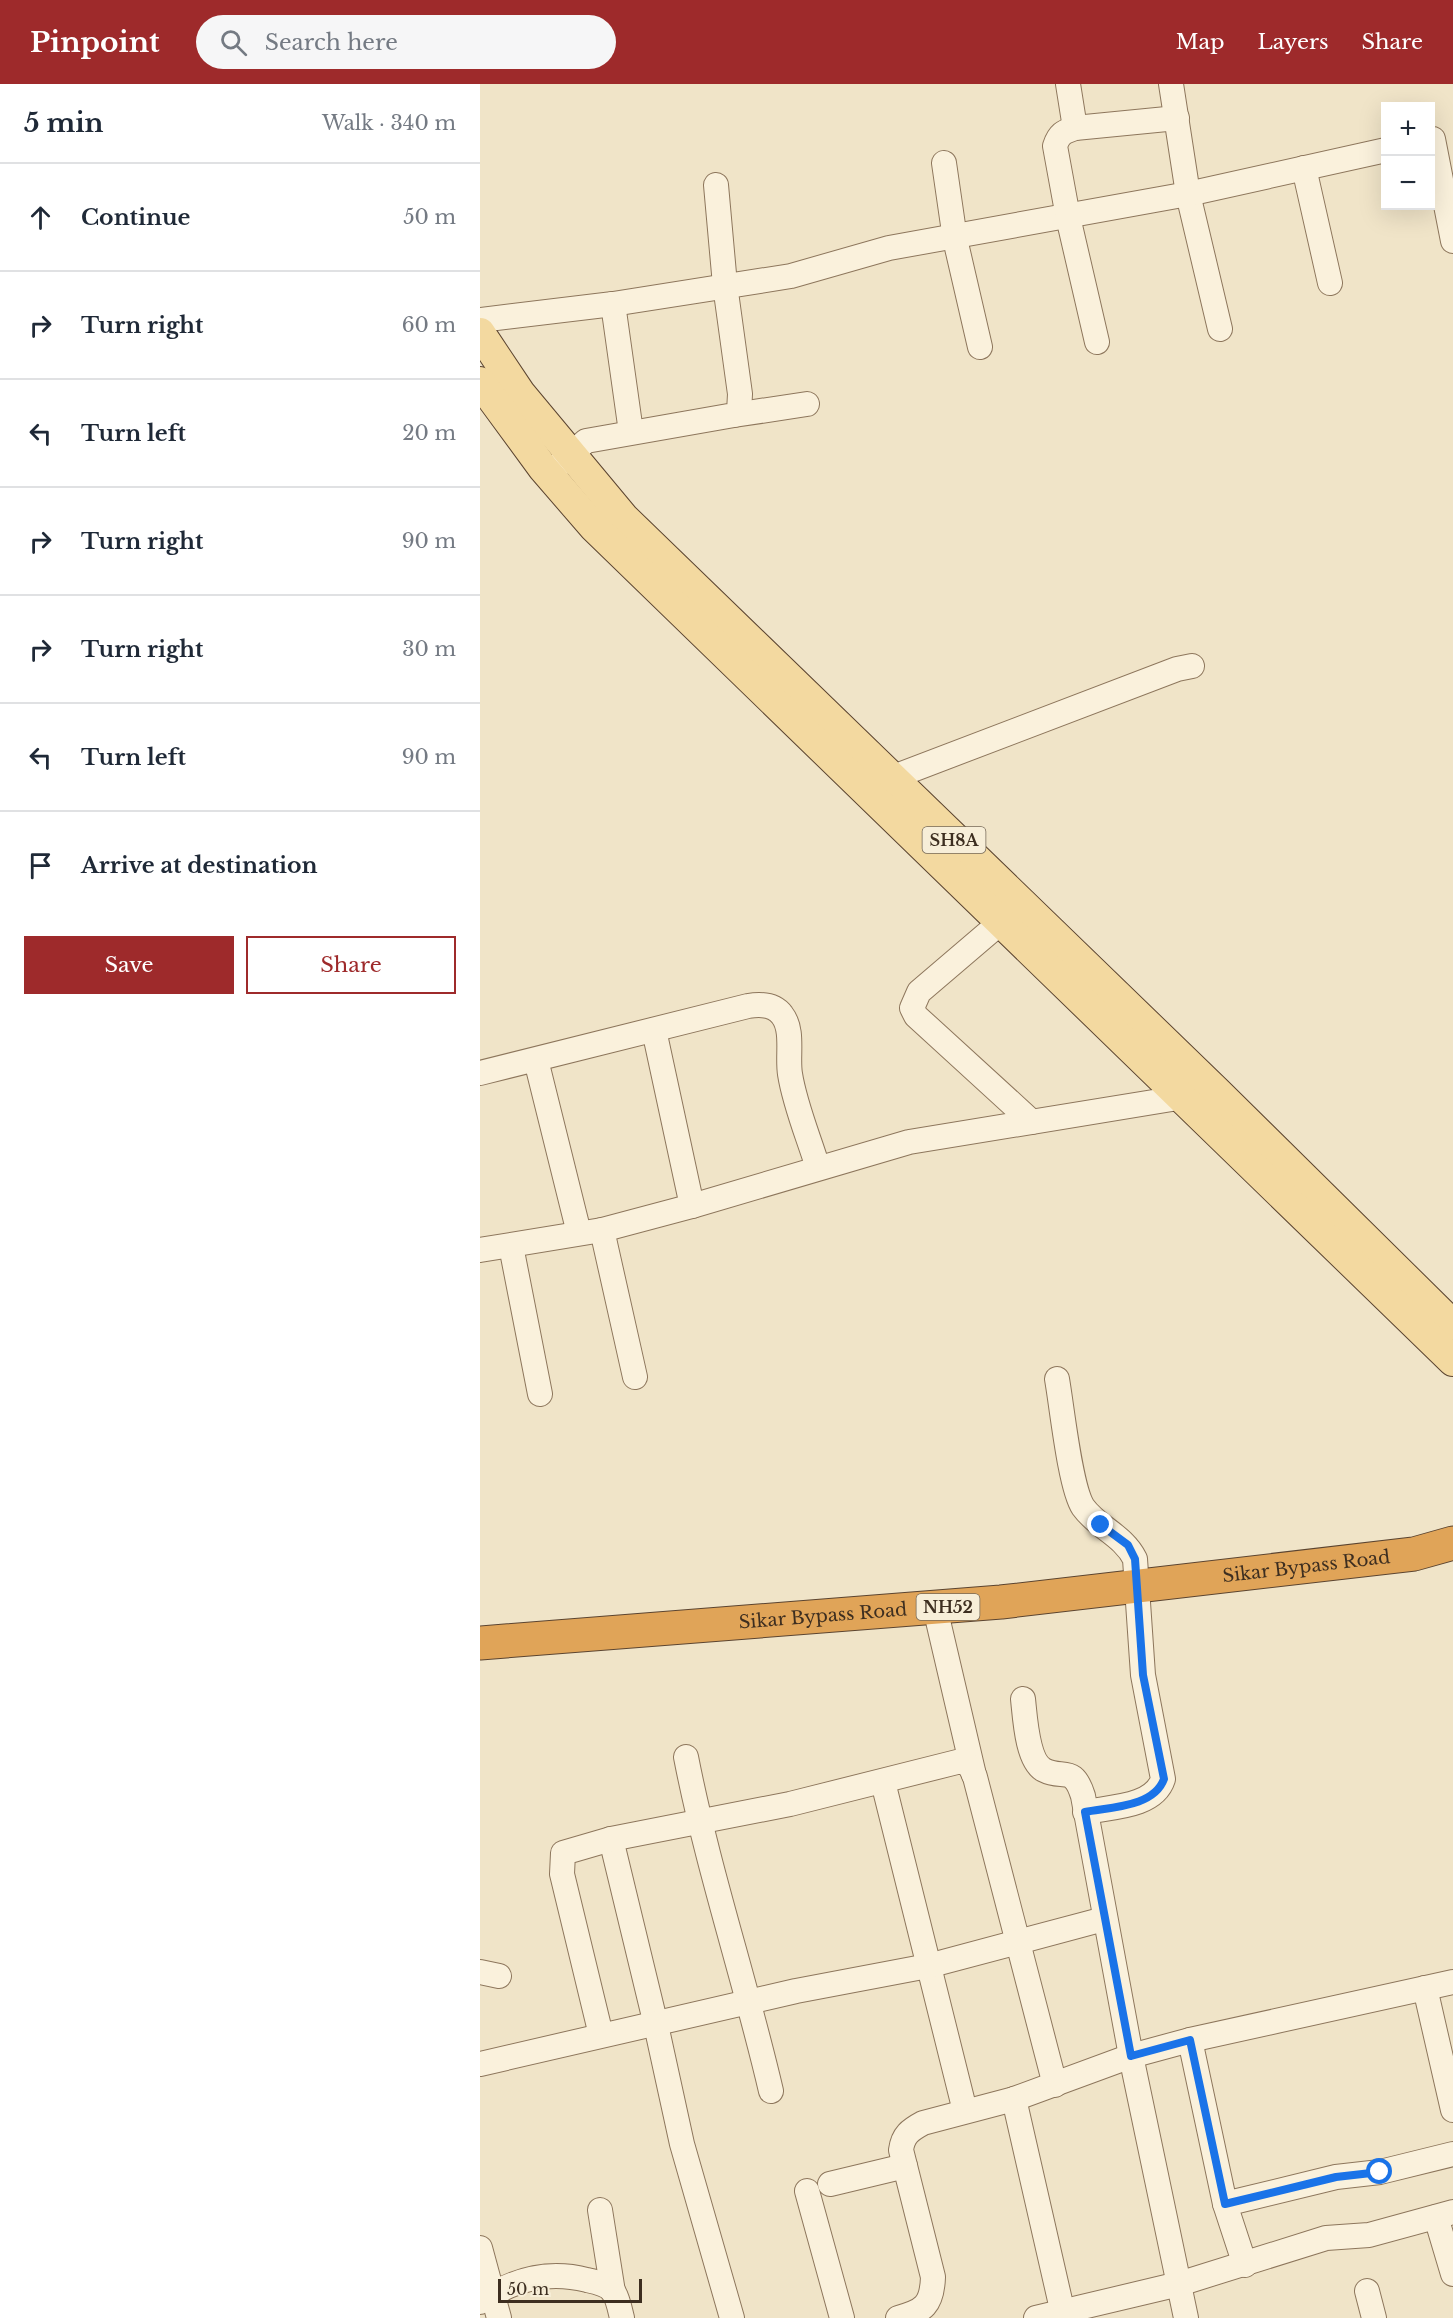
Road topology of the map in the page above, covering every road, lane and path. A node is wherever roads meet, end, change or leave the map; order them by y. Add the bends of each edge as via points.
1 (1068, 84) edge
2 (1171, 84) edge
3 (1177, 118) junction
4 (1075, 128) junction
5 (1439, 137) edge
6 (1381, 151) edge
7 (945, 163) dead end
8 (1304, 168) junction
9 (716, 185) dead end
10 (1188, 194) junction
11 (1068, 217) junction
12 (954, 234) junction
13 (1453, 241) edge
14 (1330, 283) dead end
15 (725, 285) junction
16 (613, 304) junction
17 (480, 320) edge
18 (1220, 328) dead end
19 (480, 333) edge
20 (1097, 342) dead end
21 (980, 347) dead end
22 (485, 399) edge
23 (807, 404) dead end
24 (734, 415) junction
25 (631, 432) junction
26 (559, 465) junction
27 (1192, 666) dead end
28 (891, 778) junction
29 (1001, 922) junction
30 (654, 1030) junction
31 (536, 1060) junction
32 (480, 1073) edge
33 (1184, 1098) junction
34 (1032, 1122) junction
35 (818, 1168) junction
36 (692, 1206) junction
37 (591, 1232) junction
38 (511, 1246) junction
39 (480, 1250) edge
40 (1453, 1325) edge
41 (1453, 1361) edge
42 (634, 1377) dead end
43 (1057, 1379) dead end
44 (540, 1394) dead end
45 (1453, 1543) edge
46 (1414, 1554) junction
47 (1453, 1558) edge
48 (1138, 1586) junction
49 (935, 1608) junction
50 (480, 1643) edge
51 (1023, 1699) dead end
52 (686, 1757) dead end
53 (974, 1775) junction
54 (883, 1782) junction
55 (1085, 1812) junction
56 (698, 1821) junction
57 (611, 1839) junction
58 (1104, 1919) junction
59 (1016, 1942) junction
60 (928, 1966) junction
61 (1453, 1982) edge
62 (1425, 1988) junction
63 (751, 2002) junction
64 (657, 2025) junction
65 (601, 2035) junction
66 (1190, 2040) junction
67 (1131, 2056) junction
68 (480, 2064) edge
69 (1055, 2085) junction
70 (771, 2091) dead end
71 (1014, 2099) junction
72 (1453, 2110) edge
73 (965, 2111) junction
74 (1453, 2154) edge
75 (905, 2166) junction
76 (830, 2184) dead end
77 (807, 2191) dead end
78 (1225, 2204) junction
79 (600, 2210) dead end
80 (1444, 2215) edge
81 (480, 2248) edge
82 (1245, 2265) junction
83 (1453, 2274) edge
84 (1179, 2284) junction
85 (1367, 2291) dead end
86 (614, 2292) junction
87 (486, 2297) edge
88 (928, 2312) edge
89 (1063, 2315) edge
90 (499, 2318) edge
91 (622, 2318) edge
92 (732, 2318) edge
93 (842, 2318) edge
94 (898, 2318) edge
95 (1036, 2318) edge
96 (1186, 2318) edge
97 (1374, 2318) edge

1 - 4 street
2 - 3 street
3 - 4 street
3 - 10 street
4 - 11 street via 1063,131 1055,146
5 - 13 street
6 - 8 street
7 - 12 street
8 - 10 street
8 - 14 street
9 - 15 street
10 - 11 street
10 - 18 street
11 - 12 street
11 - 20 street
12 - 15 street via 791,276
12 - 21 street
15 - 16 street
15 - 24 street via 740,394 739,412
16 - 17 street
16 - 25 street
19 - 26 main road, SH8A via 520,393
22 - 26 main road, SH8A
23 - 24 street
24 - 25 street
25 - 26 street via 586,441
26 - 28 main road, SH8A via 624,518
26 - 29 main road, SH8A via 594,527
27 - 28 street
28 - 40 main road, SH8A
29 - 33 main road, SH8A
29 - 34 street via 919,992 912,1008 916,1016
30 - 31 street
30 - 35 street via 759,1004 781,1013 787,1024 789,1074
30 - 36 street
31 - 32 street
31 - 37 street
33 - 34 street
33 - 41 main road, SH8A
34 - 35 street via 909,1142
35 - 36 street
36 - 37 street
37 - 38 street
37 - 42 street
38 - 39 street
38 - 44 street
43 - 48 street via 1081,1503 1089,1515 1128,1545 1135,1559
45 - 46 highway, Sikar Bypass Road / NH52
46 - 47 highway, Sikar Bypass Road / NH52
46 - 48 highway, Sikar Bypass Road / NH52
48 - 49 highway, Sikar Bypass Road / NH52
48 - 55 street via 1143,1675 1164,1779 1160,1791 1146,1800
49 - 50 highway, Sikar Bypass Road / NH52
49 - 53 street
51 - 55 street via 1035,1761 1044,1770 1071,1776 1079,1783
52 - 56 street
53 - 54 street via 970,1766 961,1761
53 - 59 street
54 - 56 street
54 - 60 street
55 - 58 street
56 - 57 street
56 - 63 street
57 - 64 street
57 - 65 street via 571,1849 563,1853 560,1863
58 - 59 street
58 - 67 street
59 - 60 street
59 - 69 street
60 - 63 street
60 - 73 street
61 - 62 street
62 - 66 street
62 - 72 street
63 - 64 street
63 - 70 street
64 - 65 street
64 - 92 street via 682,2144
65 - 68 street
66 - 67 street
66 - 78 street
67 - 69 street
67 - 84 street
69 - 71 street
71 - 73 street
71 - 89 street
73 - 75 street via 911,2130 903,2138
74 - 78 street
75 - 76 street
75 - 88 street via 933,2277
77 - 93 street
78 - 82 street
79 - 86 street
80 - 82 street via 1369,2235 1326,2238
80 - 83 street
81 - 87 street
82 - 84 street
84 - 89 street
84 - 96 street
85 - 97 street
86 - 87 street via 603,2284 559,2275 536,2276
86 - 91 street
87 - 90 street
88 - 94 street
89 - 95 street

